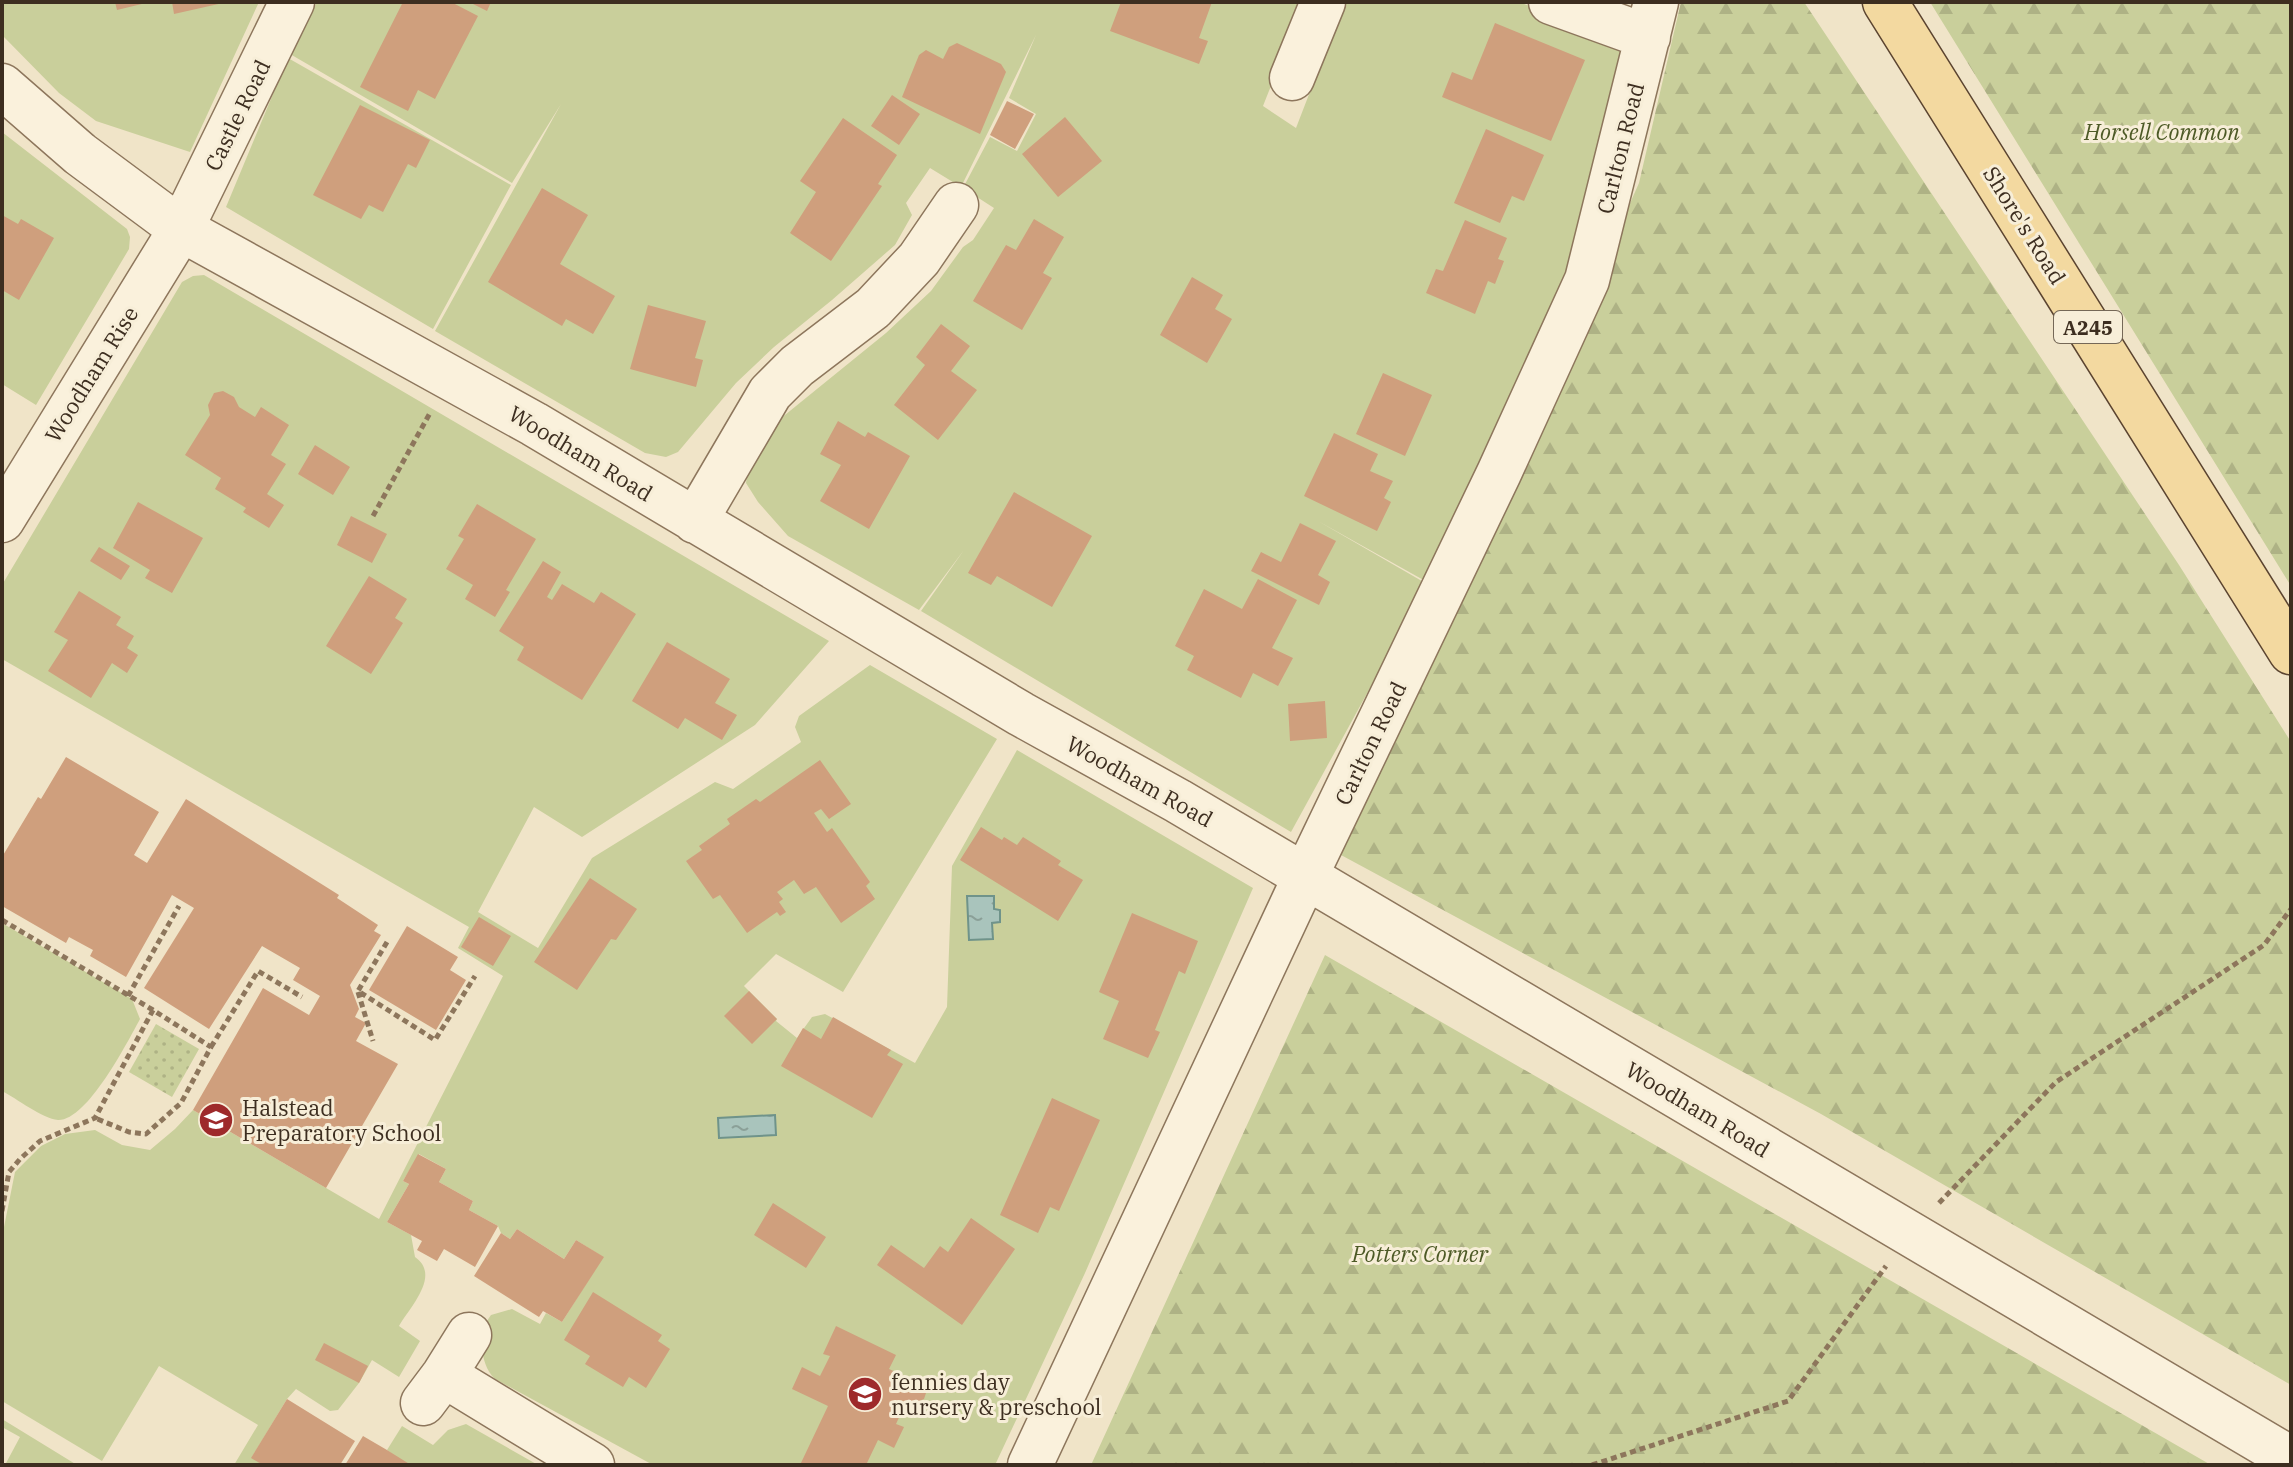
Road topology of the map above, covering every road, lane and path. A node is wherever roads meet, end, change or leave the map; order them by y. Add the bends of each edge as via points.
1 (292, 2) edge
2 (1323, 2) edge
3 (1551, 2) edge
4 (1885, 2) edge
5 (1652, 19) edge
6 (1292, 78) dead end
7 (2, 86) edge
8 (956, 205) dead end
9 (181, 229) junction
10 (453, 379) junction
11 (373, 516) dead end
12 (2, 520) edge
13 (695, 521) junction
14 (2291, 652) edge
15 (1305, 877) junction
16 (179, 906) dead end
17 (2, 920) edge
18 (387, 942) dead end
19 (475, 976) dead end
20 (358, 991) junction
21 (128, 996) junction
22 (302, 997) dead end
23 (153, 1010) junction
24 (373, 1041) dead end
25 (211, 1047) junction
26 (95, 1118) junction
27 (2, 1211) edge
28 (469, 1335) dead end
29 (2291, 1459) edge
30 (592, 1465) edge
31 (1030, 1465) edge

1 - 9 street, Castle Road
2 - 6 street
3 - 5 street
4 - 14 main road, Shore's Road / A245
5 - 15 street, Carlton Road via 1587,280
7 - 9 street, Woodham Road via 80,154
8 - 13 street via 919,259 873,308 770,393
9 - 10 street, Woodham Road
9 - 12 street, Woodham Rise
10 - 11 path
10 - 13 street, Woodham Road
13 - 15 street, Woodham Road
15 - 29 street, Woodham Road
15 - 31 street, Carlton Road
16 - 21 path
17 - 21 path
18 - 20 path
19 - 20 path via 435,1040
20 - 24 path
21 - 23 path
22 - 25 path via 258,971
23 - 25 path
23 - 26 path
25 - 26 path via 181,1103 146,1134
26 - 27 path via 40,1141 20,1159 9,1172
28 - 30 street via 434,1389

